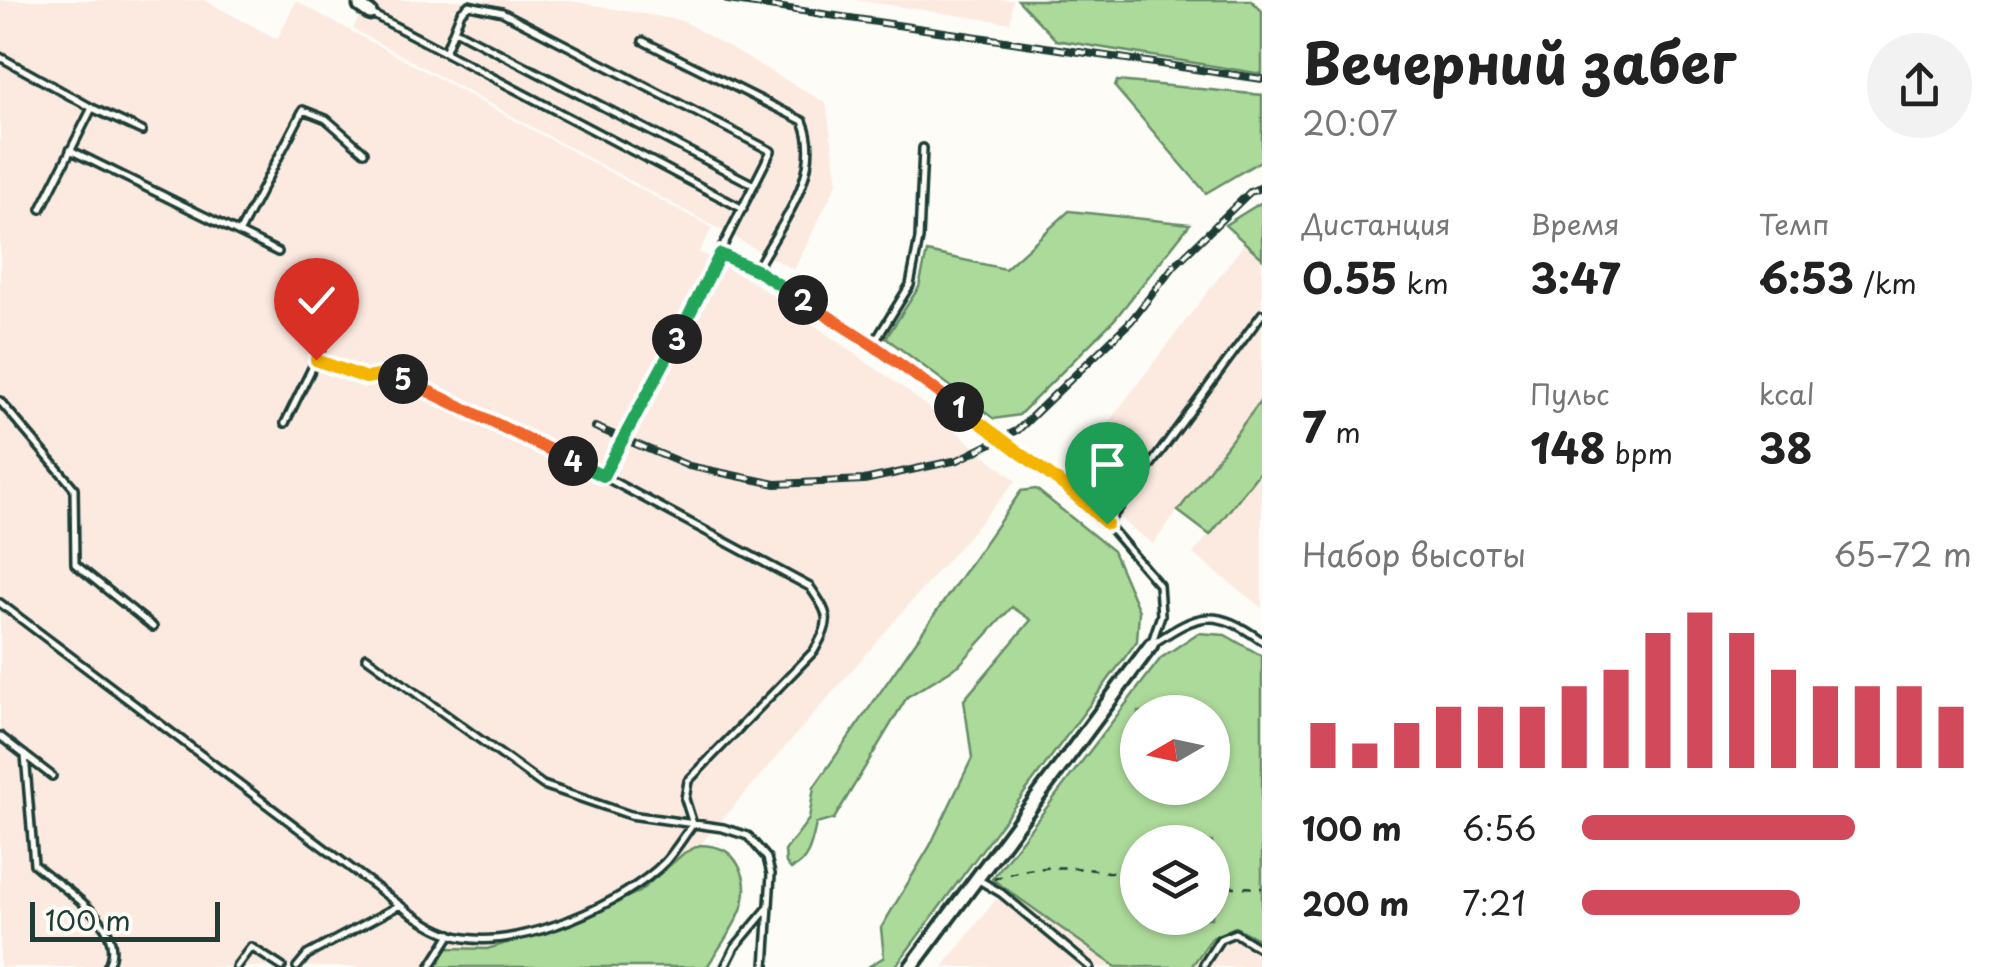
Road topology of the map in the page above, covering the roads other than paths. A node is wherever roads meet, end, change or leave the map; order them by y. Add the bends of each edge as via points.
1 (360, 0) edge
2 (370, 13) joint
3 (454, 30) junction
4 (642, 41) dead end
5 (446, 52) junction
6 (0, 57) edge
7 (92, 108) junction
8 (142, 131) dead end
9 (923, 148) dead end
10 (70, 150) junction
11 (364, 152) dead end
12 (754, 184) junction
13 (41, 209) dead end
14 (742, 209) junction
15 (240, 233) junction
16 (278, 252) dead end
17 (720, 254) junction
18 (756, 270) junction
19 (1262, 314) edge
20 (332, 326) dead end
21 (873, 345) junction
22 (316, 360) junction
23 (0, 401) edge
24 (285, 423) dead end
25 (603, 476) junction
26 (1107, 524) junction
27 (0, 603) edge
28 (153, 627) dead end
29 (1262, 641) edge
30 (1151, 645) junction
31 (366, 658) dead end
32 (0, 736) edge
33 (25, 755) junction
34 (52, 776) dead end
35 (693, 824) junction
36 (980, 881) junction
37 (400, 905) junction
38 (768, 908) junction
39 (451, 934) junction
40 (1262, 950) edge
41 (1204, 964) dead end
42 (107, 967) edge
43 (236, 967) edge
44 (282, 967) edge
45 (297, 967) edge
46 (430, 967) edge
47 (725, 967) edge
48 (765, 967) edge
49 (911, 967) edge
50 (1090, 967) edge

1 - 2 street
2 - 5 lane
3 - 5 lane
3 - 12 lane
3 - 12 lane via 469,5 502,12 771,151
4 - 18 lane via 802,121 810,136 808,173
5 - 14 lane
6 - 7 lane
7 - 8 lane
7 - 10 lane
9 - 21 lane via 910,285
10 - 13 lane
10 - 15 lane
11 - 15 lane via 326,120 302,110
12 - 14 lane
14 - 17 lane
15 - 16 lane
17 - 18 lane
17 - 25 lane
18 - 21 lane
19 - 26 lane
20 - 22 lane
21 - 26 lane
22 - 24 lane
22 - 25 lane via 366,378 394,376
23 - 28 lane via 74,488 75,564
25 - 35 lane via 810,587 826,611 828,627 814,650 688,781 685,799
26 - 30 lane via 1159,585 1161,615
27 - 37 lane
29 - 30 lane via 1214,615 1184,623
30 - 36 street
31 - 35 lane via 543,785 630,815
32 - 33 lane
33 - 34 lane
33 - 42 lane via 34,864 99,918 113,940
35 - 38 lane via 748,836 758,846 771,874
35 - 39 lane via 665,862 606,904 506,936
36 - 49 street
36 - 50 lane
37 - 39 lane
37 - 45 lane via 307,955
38 - 47 lane
38 - 48 lane
39 - 46 lane
40 - 41 lane via 1235,933 1220,939
43 - 44 lane via 252,946

